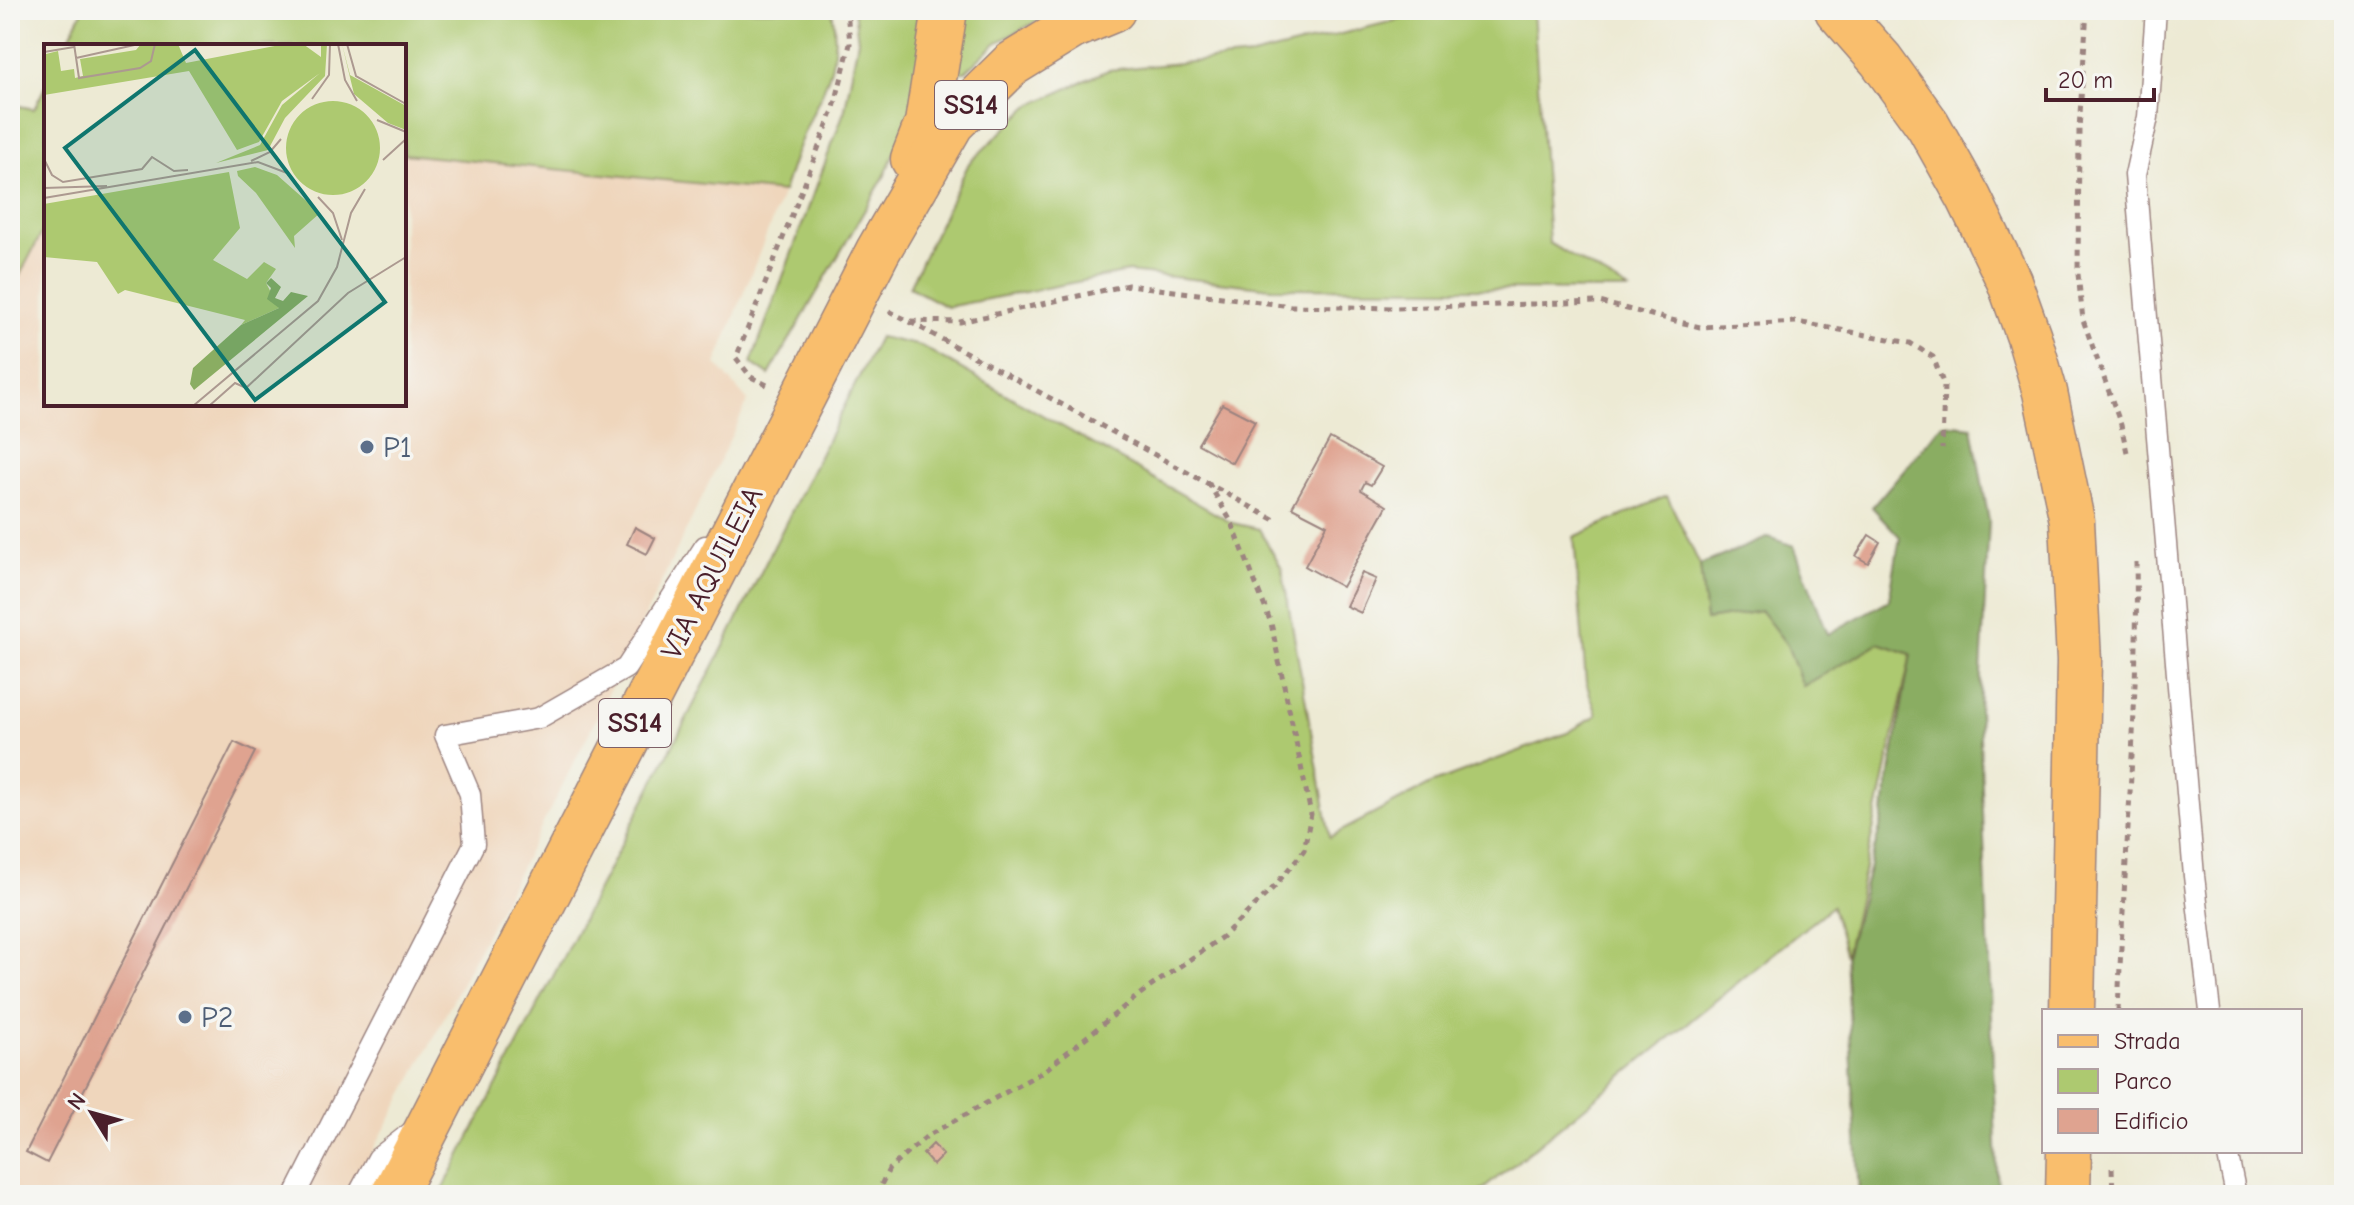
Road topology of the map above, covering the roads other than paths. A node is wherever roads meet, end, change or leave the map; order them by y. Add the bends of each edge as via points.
1 (945, 10) edge
2 (1113, 10) edge
3 (2156, 10) edge
4 (1837, 12) edge
5 (878, 251) junction
6 (800, 402) junction
7 (2072, 1009) edge
8 (2210, 1009) edge
9 (433, 1115) junction
10 (2069, 1153) edge
11 (2227, 1153) edge
12 (295, 1195) edge
13 (358, 1195) edge
14 (393, 1195) edge
15 (2068, 1195) edge
16 (2236, 1195) edge

1 - 5 main road, VIA AQUILEIA / SS14 via 927,123
2 - 5 main road, VIA AQUILEIA / SS14 via 1072,27 1012,64 952,123
3 - 8 lane via 2148,117 2135,175
4 - 7 main road via 1881,60 1928,125 1969,198 2009,281 2045,392 2072,521 2079,661
5 - 6 main road, VIA AQUILEIA / SS14
6 - 9 main road, VIA AQUILEIA / SS14
6 - 12 lane via 626,668 539,718 445,735 470,794 474,844
9 - 13 lane via 378,1158
9 - 14 main road, VIA AQUILEIA / SS14
10 - 15 main road
11 - 16 lane

